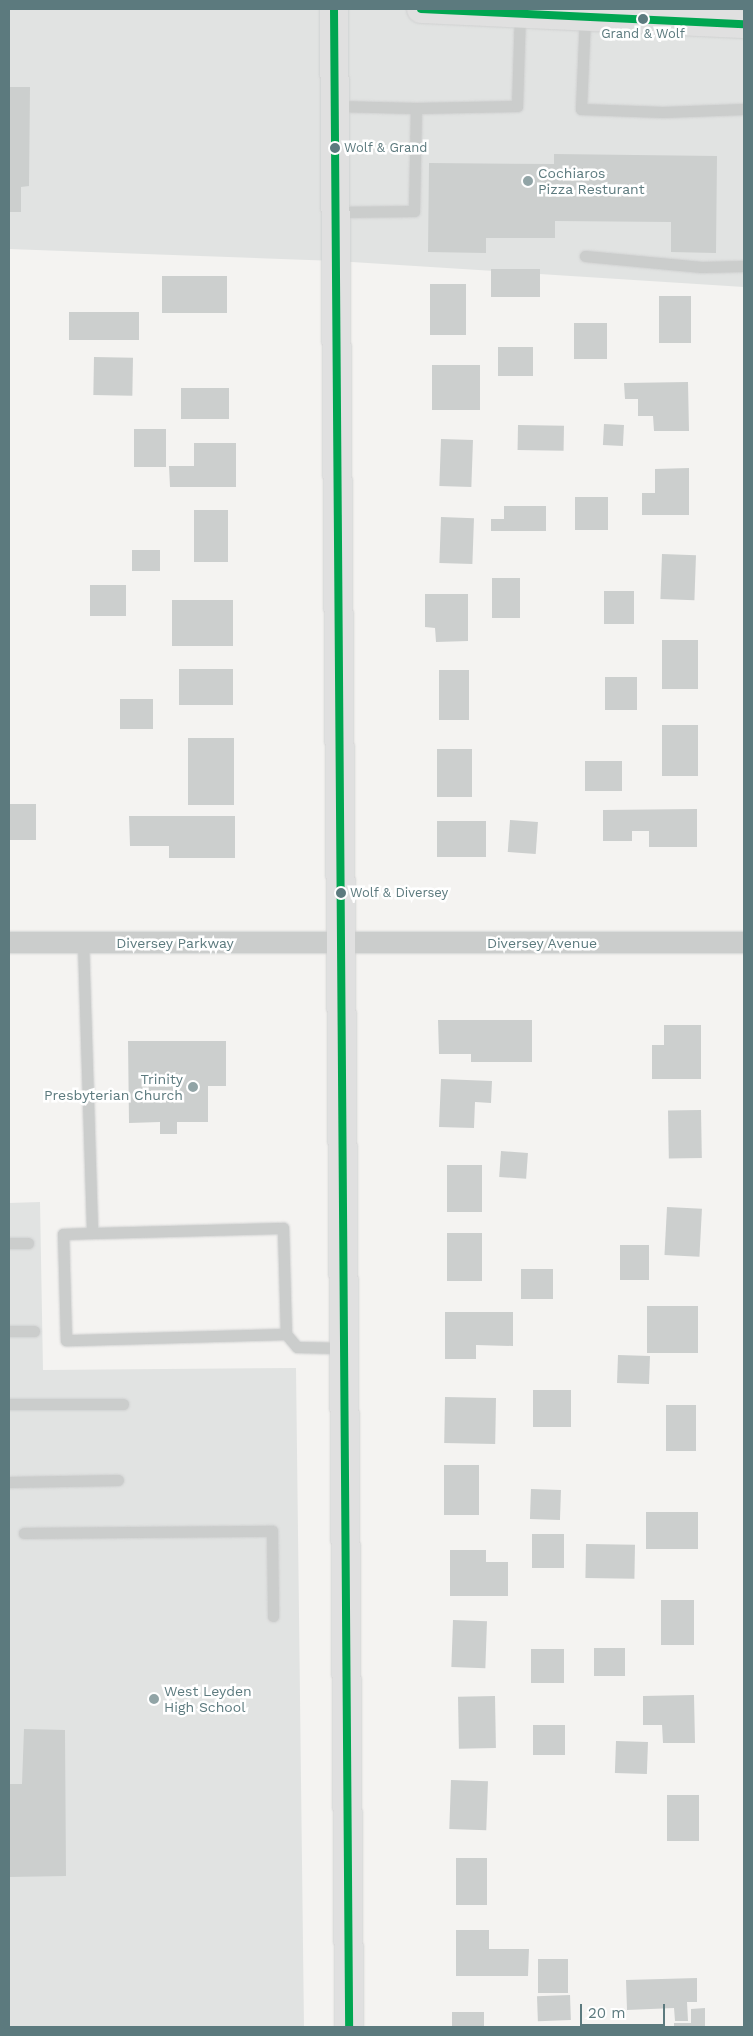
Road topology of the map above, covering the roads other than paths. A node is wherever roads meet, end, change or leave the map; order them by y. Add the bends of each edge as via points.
1 (334, 9) edge
2 (421, 9) edge
3 (503, 11) edge
4 (585, 16) junction
5 (744, 24) edge
6 (335, 106) junction
7 (416, 108) junction
8 (744, 109) edge
9 (336, 212) junction
10 (585, 256) dead end
11 (744, 266) edge
12 (9, 942) edge
13 (83, 942) junction
14 (744, 942) edge
15 (340, 943) junction
16 (92, 1233) junction
17 (9, 1243) edge
18 (28, 1243) dead end
19 (9, 1331) edge
20 (34, 1331) dead end
21 (286, 1334) junction
22 (344, 1348) junction
23 (9, 1404) edge
24 (123, 1404) dead end
25 (118, 1480) dead end
26 (9, 1482) edge
27 (24, 1533) dead end
28 (273, 1616) dead end
29 (349, 2027) edge

1 - 6 main road
2 - 3 main road
3 - 4 main road
3 - 7 lane via 517,106
4 - 5 main road
4 - 8 lane via 581,109 663,112
6 - 7 lane
6 - 9 main road
7 - 9 lane via 414,210
9 - 15 main road
10 - 11 lane via 701,267
12 - 13 street, Diversey Parkway
13 - 15 street, Diversey Parkway
13 - 16 lane
14 - 15 street, Diversey Avenue
15 - 22 main road
16 - 21 lane via 282,1228
16 - 21 lane via 63,1234 66,1340
17 - 18 lane
19 - 20 lane
21 - 22 lane via 297,1347
22 - 29 main road
23 - 24 lane
25 - 26 lane
27 - 28 lane via 272,1531

